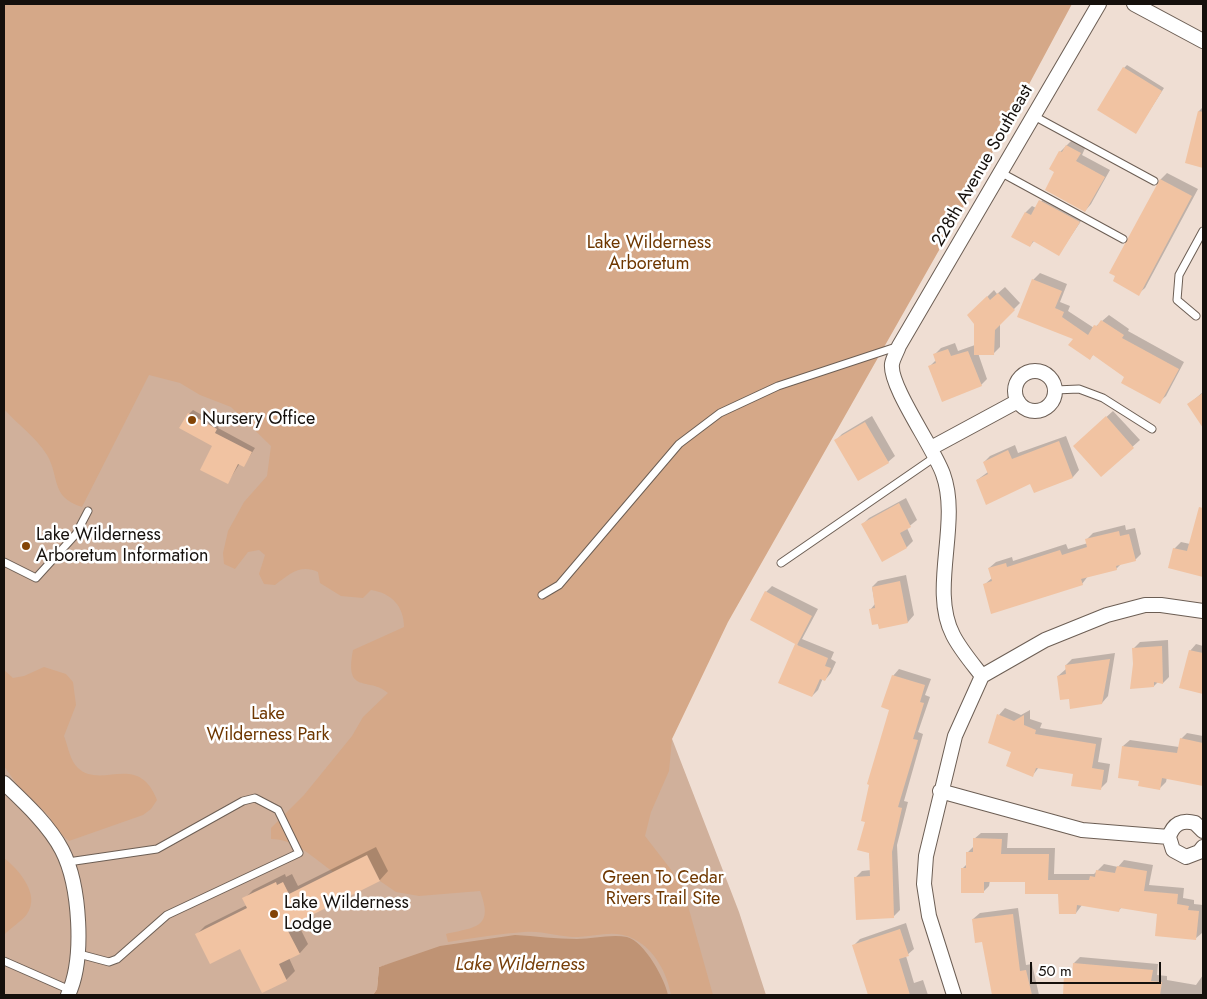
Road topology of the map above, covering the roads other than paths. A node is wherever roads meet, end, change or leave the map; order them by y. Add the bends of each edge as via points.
1 (1099, 4) edge
2 (1134, 4) edge
3 (1203, 41) edge
4 (1034, 116) junction
5 (1000, 172) junction
6 (1154, 182) dead end
7 (1203, 231) edge
8 (1123, 239) dead end
9 (1196, 316) dead end
10 (899, 346) junction
11 (1055, 390) junction
12 (1018, 401) junction
13 (1152, 429) dead end
14 (933, 452) junction
15 (88, 511) dead end
16 (4, 562) edge
17 (781, 563) dead end
18 (542, 595) dead end
19 (1203, 611) edge
20 (982, 676) junction
21 (4, 783) edge
22 (940, 790) junction
23 (1203, 831) edge
24 (1169, 837) junction
25 (1203, 847) edge
26 (68, 862) junction
27 (79, 954) junction
28 (4, 961) edge
29 (70, 993) edge
30 (954, 995) edge

1 - 4 street, 228th Avenue Southeast
2 - 3 street
4 - 5 street, 228th Avenue Southeast
4 - 6 lane
5 - 8 lane
5 - 10 street, 228th Avenue Southeast
7 - 9 lane via 1179,275 1177,300
10 - 14 street, 228th Avenue Southeast via 892,374
10 - 18 lane via 778,386 720,414 679,444 559,585
11 - 12 street via 1051,404 1038,412 1023,407
11 - 12 street via 1048,376 1033,372 1020,379 1016,386
11 - 13 lane via 1079,390 1103,398
12 - 14 street
14 - 17 lane
14 - 20 street, 228th Avenue Southeast via 948,492 946,610 952,634
15 - 16 lane via 76,534 36,578
19 - 20 street via 1145,605 1107,615 1044,640
20 - 22 street via 955,736
21 - 26 street via 48,830
22 - 24 street via 1082,830
22 - 30 street via 926,856 924,884 929,916
23 - 24 street via 1195,822 1181,822 1175,825
24 - 25 street via 1173,850 1186,857
26 - 27 street
26 - 27 lane via 157,849 243,801 255,798 278,810 299,853 167,916 116,959 109,962
27 - 29 street
28 - 29 lane

